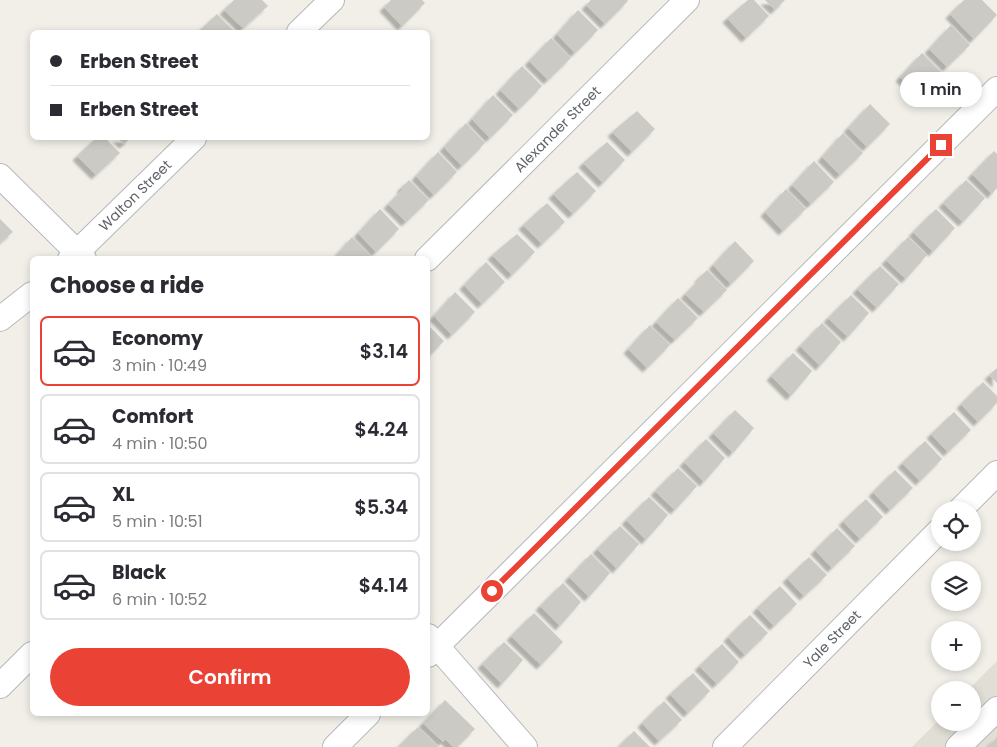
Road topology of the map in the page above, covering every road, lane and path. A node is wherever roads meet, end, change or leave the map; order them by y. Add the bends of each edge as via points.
1 (332, 0) edge
2 (687, 0) edge
3 (301, 30) edge
4 (997, 89) edge
5 (192, 140) edge
6 (0, 176) edge
7 (76, 256) edge
8 (78, 256) edge
9 (430, 256) edge
10 (30, 296) edge
11 (0, 319) edge
12 (997, 473) edge
13 (969, 501) edge
14 (931, 539) edge
15 (430, 646) edge
16 (30, 656) edge
17 (0, 686) edge
18 (997, 710) edge
19 (366, 716) edge
20 (335, 747) edge
21 (525, 747) edge
22 (725, 747) edge
23 (958, 747) edge

1 - 3 street
2 - 9 street, Alexander Street
4 - 15 street
5 - 8 street, Walton Street
6 - 7 street
10 - 11 street
12 - 13 street
14 - 22 street, Yale Street
15 - 21 street
16 - 17 street
18 - 23 street
19 - 20 street

